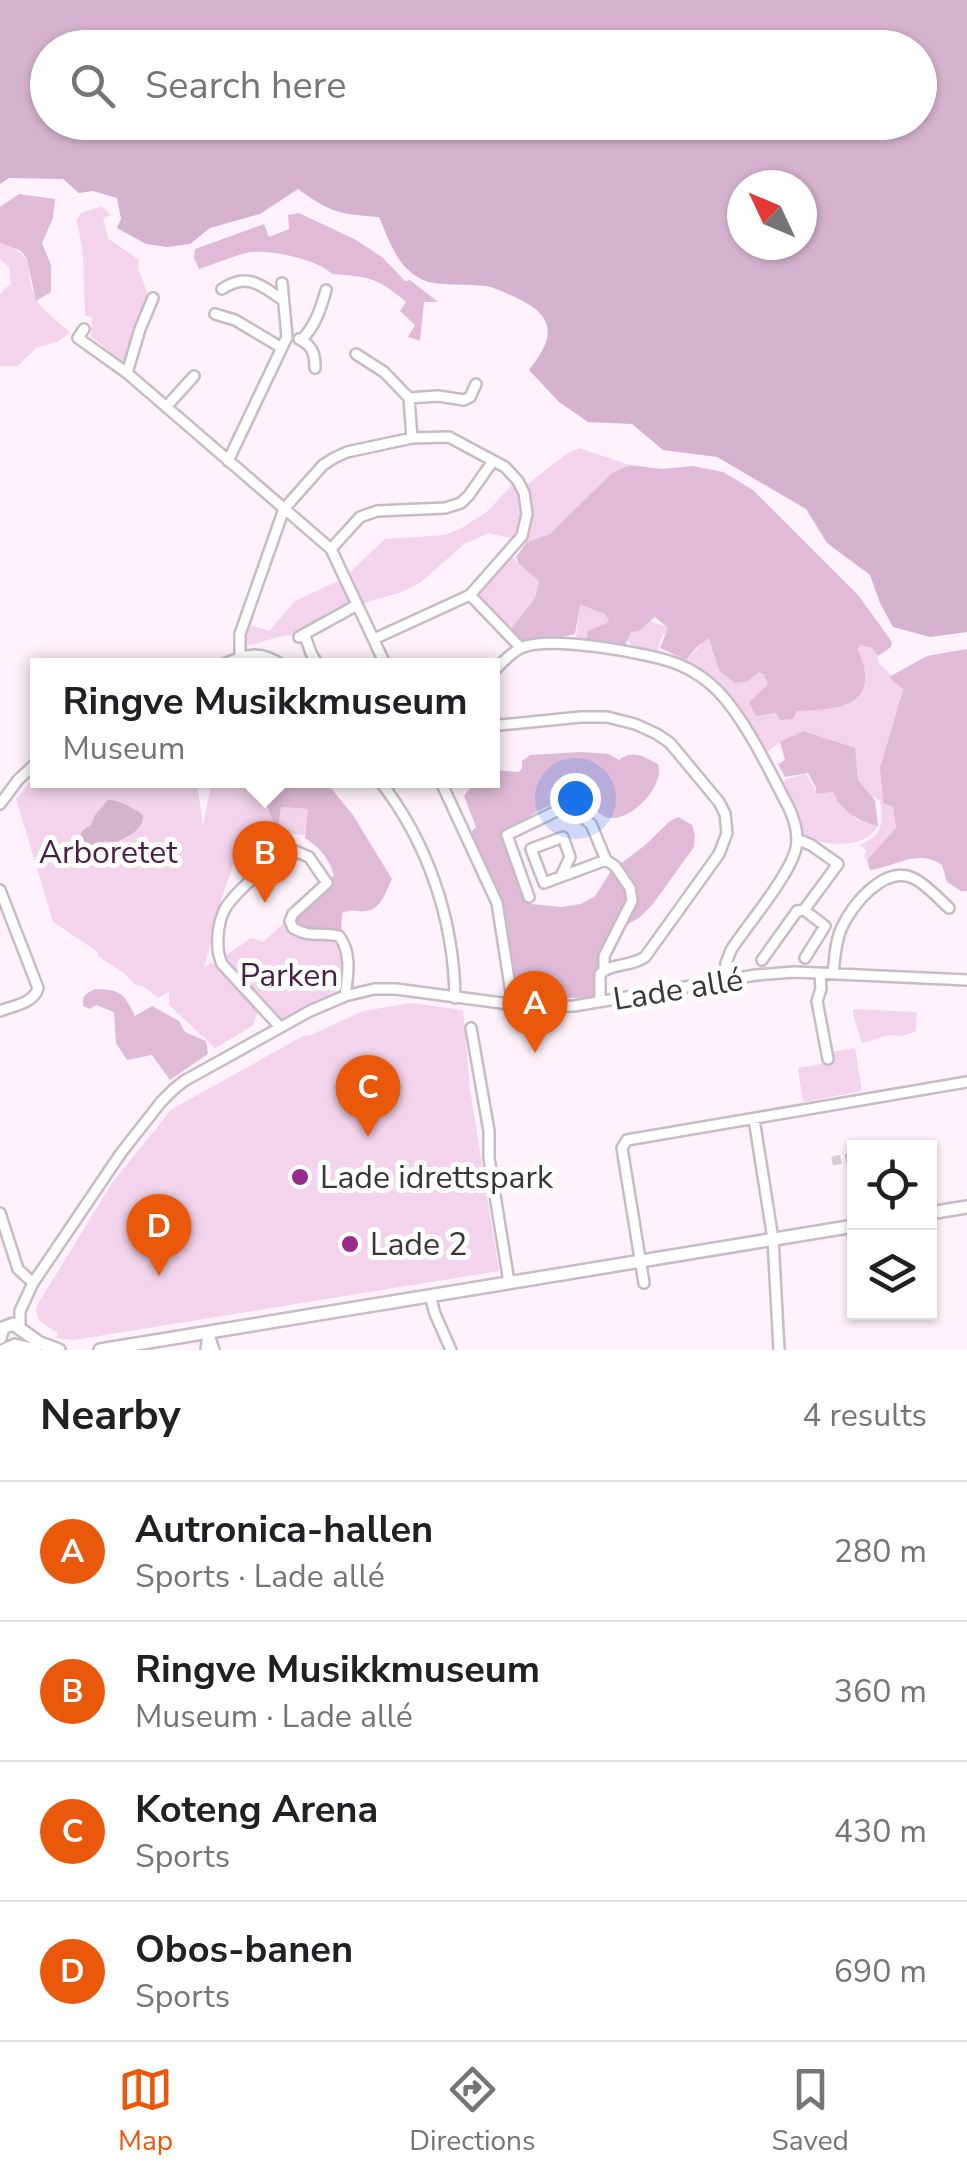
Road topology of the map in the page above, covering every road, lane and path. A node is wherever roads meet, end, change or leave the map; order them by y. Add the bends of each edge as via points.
1 (282, 283) dead end
2 (222, 289) dead end
3 (326, 290) dead end
4 (153, 298) dead end
5 (283, 300) junction
6 (214, 314) dead end
7 (84, 329) dead end
8 (287, 336) junction
9 (301, 340) junction
10 (282, 348) junction
11 (356, 354) dead end
12 (314, 368) dead end
13 (127, 373) junction
14 (194, 376) dead end
15 (476, 384) dead end
16 (410, 398) junction
17 (166, 407) junction
18 (412, 438) junction
19 (228, 461) junction
20 (493, 461) junction
21 (284, 508) junction
22 (330, 549) junction
23 (470, 595) junction
24 (357, 605) junction
25 (374, 639) junction
26 (522, 648) junction
27 (240, 656) junction
28 (236, 658) edge
29 (273, 658) edge
30 (314, 658) edge
31 (382, 658) edge
32 (500, 666) edge
33 (500, 725) edge
34 (30, 769) edge
35 (385, 788) edge
36 (391, 788) edge
37 (444, 788) edge
38 (388, 792) junction
39 (0, 804) edge
40 (797, 838) junction
41 (606, 860) junction
42 (561, 876) junction
43 (0, 890) edge
44 (529, 896) dead end
45 (2, 904) edge
46 (949, 908) dead end
47 (804, 910) junction
48 (804, 958) dead end
49 (762, 960) dead end
50 (604, 969) junction
51 (820, 974) junction
52 (833, 974) junction
53 (725, 980) junction
54 (967, 980) edge
55 (345, 996) junction
56 (450, 997) junction
57 (600, 1002) junction
58 (513, 1005) junction
59 (0, 1011) edge
60 (280, 1027) junction
61 (470, 1028) dead end
62 (828, 1059) dead end
63 (967, 1082) edge
64 (754, 1119) junction
65 (967, 1207) edge
66 (937, 1212) edge
67 (0, 1214) edge
68 (847, 1227) edge
69 (774, 1239) junction
70 (641, 1255) junction
71 (509, 1282) junction
72 (644, 1282) dead end
73 (33, 1283) junction
74 (430, 1295) junction
75 (208, 1332) junction
76 (8, 1335) edge
77 (34, 1350) edge
78 (59, 1350) edge
79 (100, 1350) edge
80 (206, 1350) edge
81 (214, 1350) edge
82 (451, 1350) edge
83 (779, 1350) edge

1 - 5 street
2 - 5 street via 249,280
3 - 9 street
4 - 13 street
5 - 8 street
6 - 10 street
7 - 13 street via 78,338
8 - 9 street
8 - 10 street
9 - 12 street via 312,349
10 - 19 street
11 - 16 street
13 - 17 street
14 - 17 street
15 - 16 street via 464,400
16 - 18 street
17 - 19 street
18 - 20 street via 449,437
18 - 21 street via 334,458
19 - 21 street
20 - 22 street via 461,503 360,516
20 - 23 street via 518,481 527,514 522,536
21 - 22 street
21 - 27 street via 240,634
22 - 24 street
23 - 25 street
23 - 26 street
24 - 25 street
24 - 30 street via 302,636
25 - 31 street
26 - 32 street
26 - 40 street via 556,643 647,656 708,682 728,702 772,776
27 - 28 street
27 - 29 street
33 - 50 street via 594,717 635,724 670,742 722,808 726,833 719,854 653,948 636,964
34 - 39 street
35 - 38 street
36 - 38 street
37 - 58 street via 497,903
38 - 56 street via 428,861 444,910 455,967
40 - 47 street via 838,864
40 - 53 street via 790,866 730,950
41 - 42 street
41 - 44 street via 591,824 567,806 552,813 507,835
41 - 50 street via 625,879 632,902 604,956
42 - 42 street via 544,883 531,849 563,837 570,857
43 - 45 street
45 - 59 street via 38,988 31,1000
46 - 52 street via 911,877 881,882 840,930
47 - 48 street via 826,926
47 - 49 street
50 - 57 street
51 - 52 street, Lade allé
51 - 53 street, Lade allé
51 - 62 street
52 - 54 street, Lade allé
53 - 57 street, Lade allé
55 - 56 street, Lade allé via 396,989
55 - 60 street, Lade allé
55 - 60 street via 345,944 339,936 305,935 290,922 327,882 309,857 290,849 225,908 217,944 222,964
56 - 58 street, Lade allé
57 - 58 street, Lade allé
60 - 73 street, Lade allé via 184,1081 161,1102
61 - 71 street
63 - 64 street
64 - 69 street
64 - 70 street via 624,1142
65 - 66 main road
67 - 73 street via 18,1269
68 - 69 main road
69 - 70 main road
69 - 83 street
70 - 71 main road
70 - 72 street
71 - 74 main road
73 - 76 street, Lade allé
74 - 75 main road
74 - 82 street
75 - 79 main road
75 - 80 street
75 - 81 street
76 - 77 main road
76 - 78 main road

